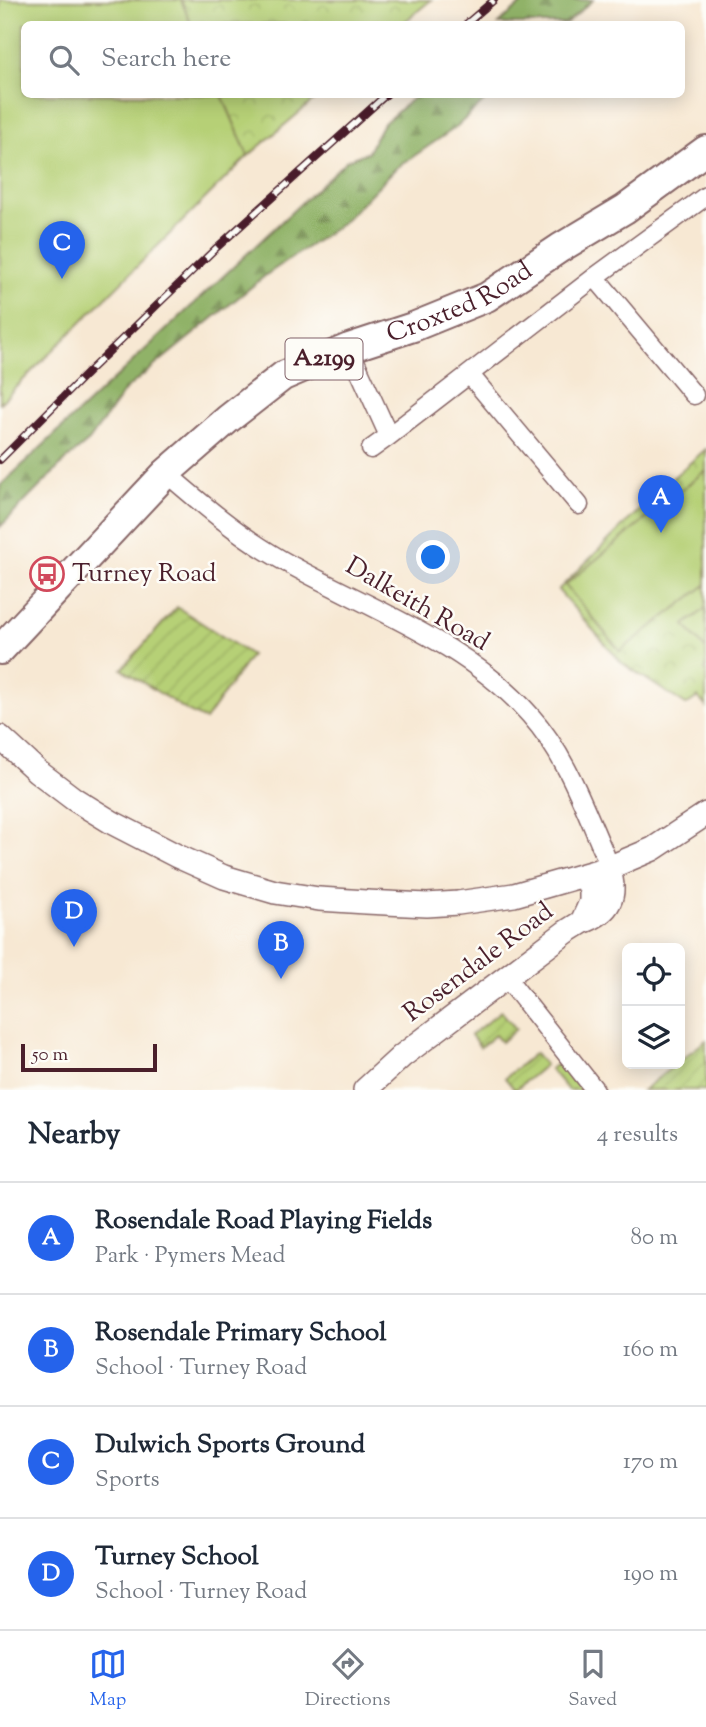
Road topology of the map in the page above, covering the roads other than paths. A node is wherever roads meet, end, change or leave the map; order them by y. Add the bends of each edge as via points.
1 (706, 150) edge
2 (706, 196) edge
3 (595, 277) junction
4 (349, 348) junction
5 (470, 375) junction
6 (694, 395) dead end
7 (389, 436) junction
8 (371, 449) dead end
9 (166, 472) junction
10 (579, 505) dead end
11 (0, 650) edge
12 (0, 737) edge
13 (706, 814) edge
14 (608, 867) junction
15 (585, 875) junction
16 (582, 922) junction
17 (506, 977) junction
18 (365, 1090) edge
19 (595, 1090) edge

1 - 4 main road, Croxted Road / A2199 via 625,209 487,297
2 - 3 street
3 - 5 street
3 - 6 street
4 - 7 street
4 - 9 main road, Croxted Road / A2199 via 284,376
5 - 7 street
5 - 10 street
7 - 8 street
9 - 11 main road, Croxted Road / A2199
9 - 14 street, Dalkeith Road via 244,537 440,643 493,680 547,735
12 - 15 street via 37,771 113,823 225,877 275,892 319,899 458,904 514,895
13 - 14 street via 653,849
14 - 15 street
14 - 16 street via 613,880 606,908
15 - 16 street, Rosendale Road via 592,895
16 - 17 street, Rosendale Road
17 - 18 street, Rosendale Road
17 - 19 street

